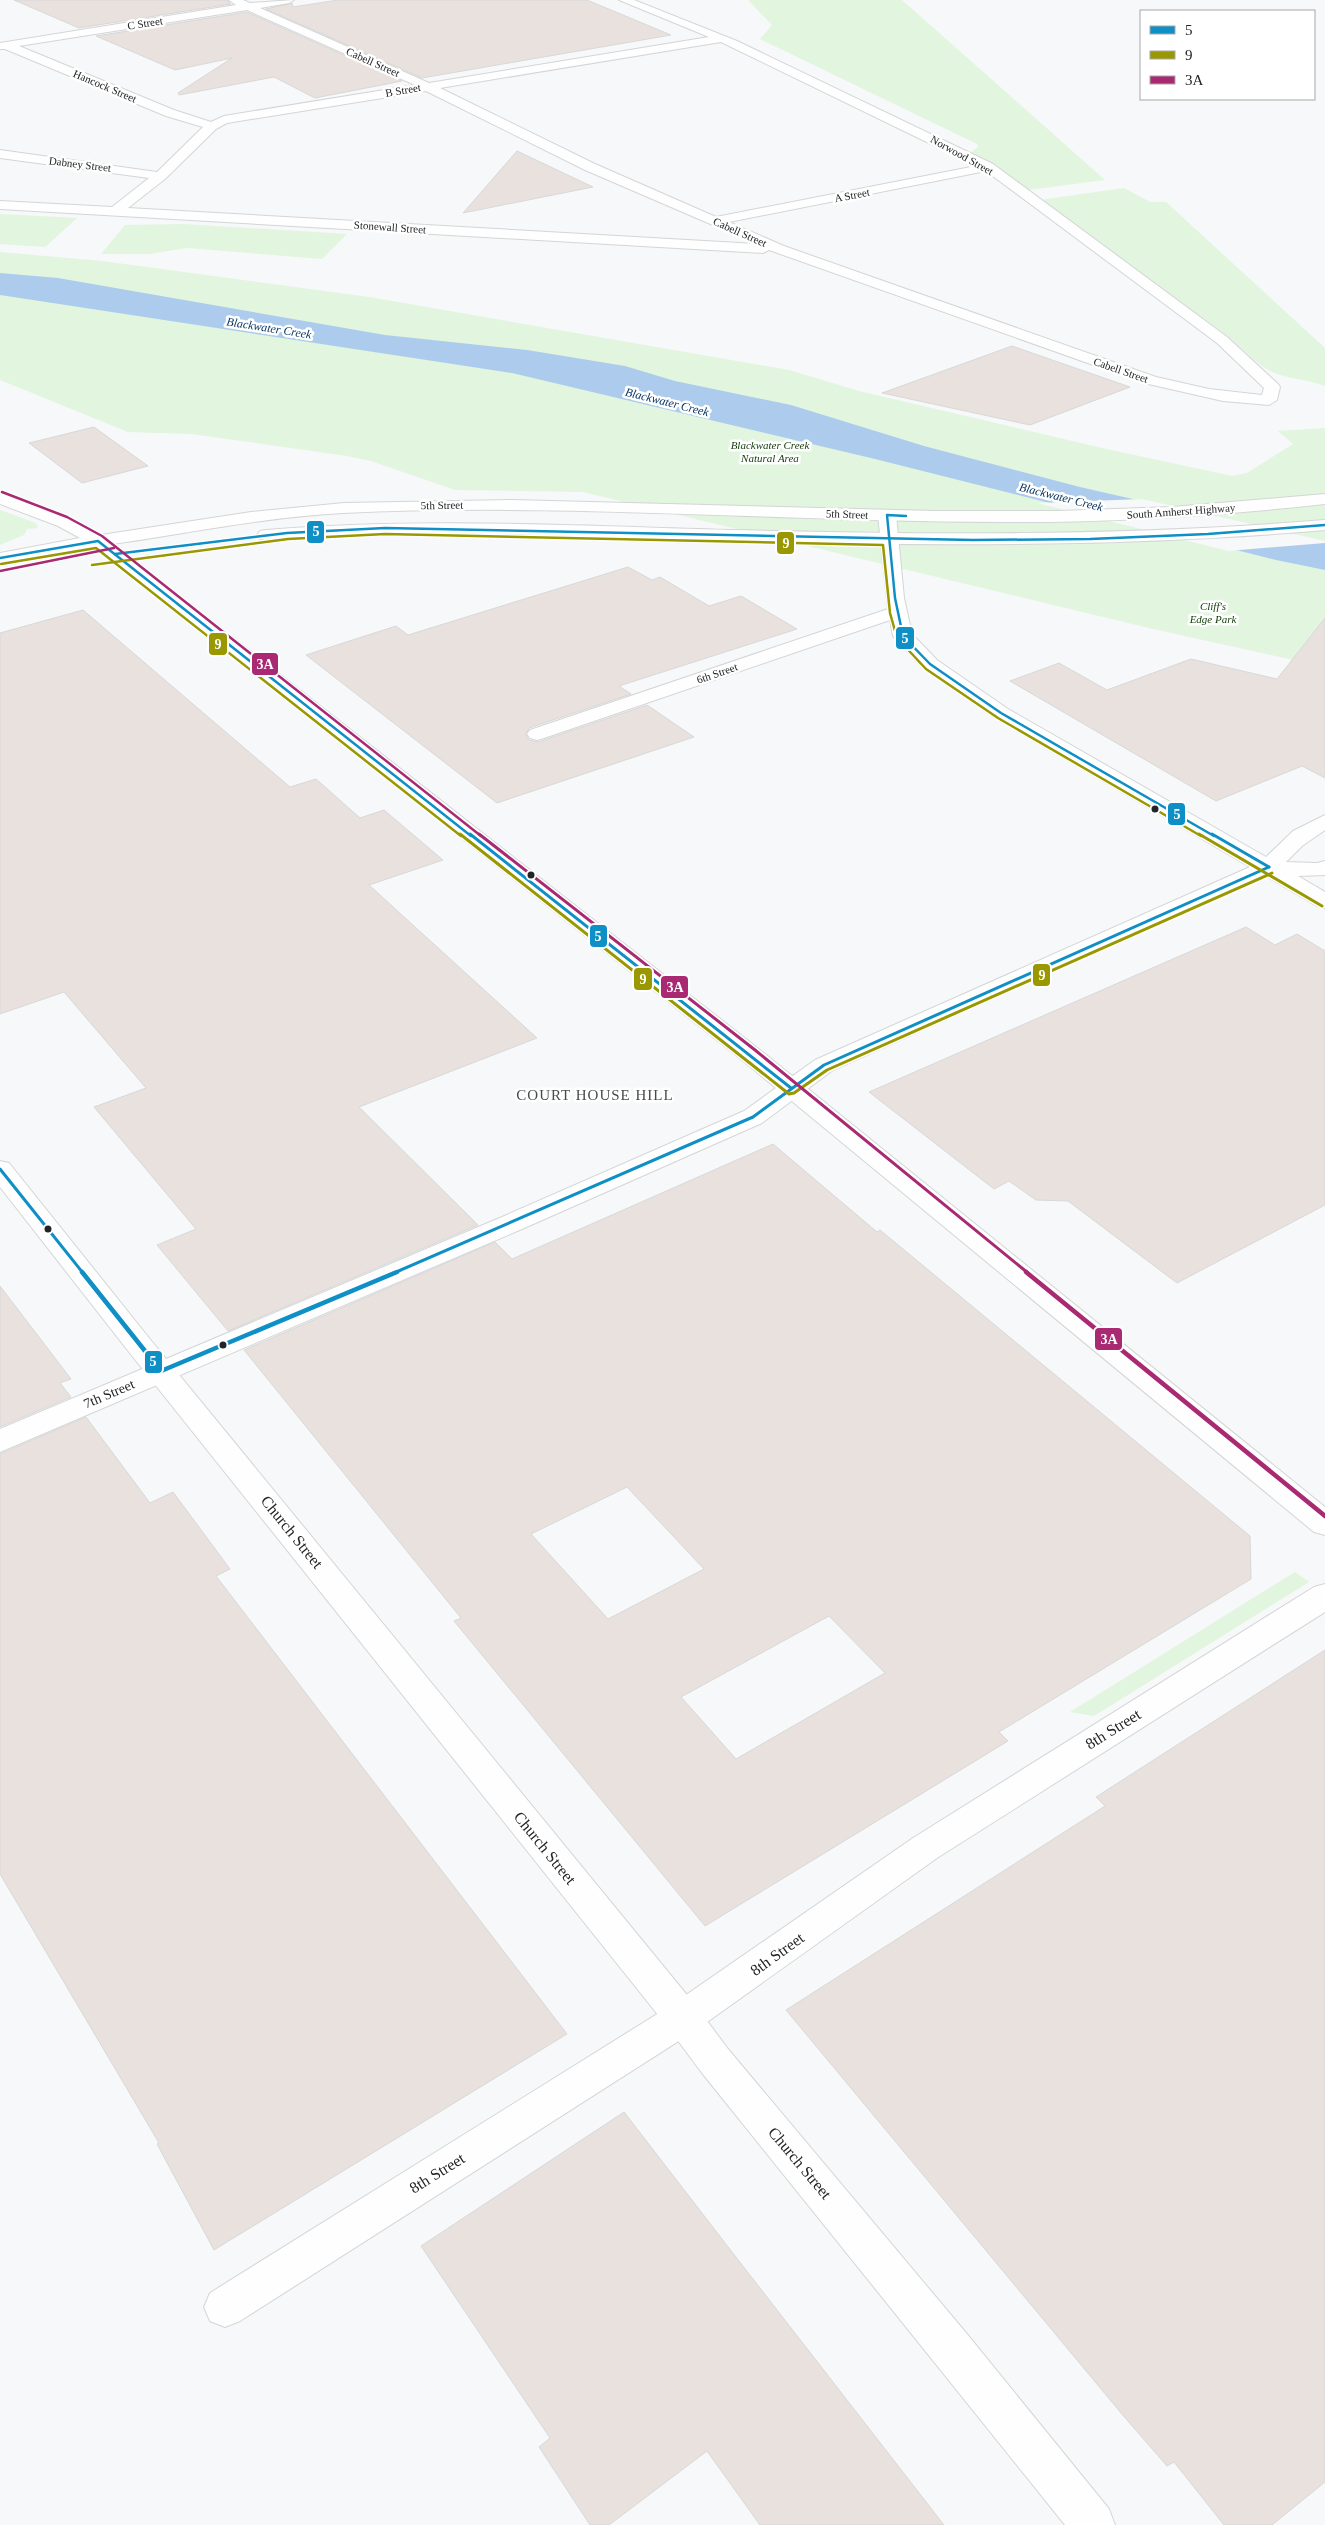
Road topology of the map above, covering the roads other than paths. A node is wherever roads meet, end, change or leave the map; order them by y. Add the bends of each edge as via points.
1 (234, 0) edge
2 (289, 0) edge
3 (624, 0) edge
4 (247, 6) junction
5 (721, 39) junction
6 (2, 44) edge
7 (426, 86) junction
8 (212, 126) junction
9 (0, 154) edge
10 (988, 167) junction
11 (160, 176) junction
12 (0, 205) edge
13 (117, 210) junction
14 (716, 221) junction
15 (779, 249) junction
16 (1269, 400) joint
17 (0, 498) edge
18 (1325, 499) edge
19 (887, 515) junction
20 (1325, 525) edge
21 (889, 539) junction
22 (98, 541) junction
23 (115, 554) junction
24 (0, 558) edge
25 (0, 577) edge
26 (896, 612) junction
27 (537, 734) dead end
28 (1325, 822) edge
29 (1269, 868) junction
30 (1325, 868) edge
31 (1325, 901) edge
32 (791, 1088) junction
33 (0, 1169) edge
34 (161, 1371) junction
35 (0, 1441) edge
36 (1325, 1524) edge
37 (1325, 1596) edge
38 (683, 2018) junction
39 (225, 2307) dead end
40 (1093, 2525) edge

1 - 4 street, Cabell Street
2 - 4 street, C Street
3 - 5 street, Norwood Street
4 - 6 street, C Street
4 - 7 street, Cabell Street
5 - 7 street, B Street
5 - 10 street, Norwood Street
6 - 8 street, Hancock Street via 170,113
7 - 8 street, B Street via 224,120
7 - 14 street, Cabell Street via 590,167
8 - 11 street, B Street
9 - 11 street, Dabney Street
10 - 14 street, A Street
10 - 16 street, Norwood Street via 1222,340 1272,387
11 - 13 street, B Street
12 - 13 street, Stonewall Street
13 - 15 street, Stonewall Street
14 - 15 street, Cabell Street
15 - 16 street, Cabell Street via 1150,380 1207,395
17 - 22 street via 64,522
18 - 19 street, South Amherst Highway via 1113,515
19 - 21 street
19 - 22 street, 5th Street via 467,504 338,508
20 - 21 street, South Amherst Highway via 1110,539
21 - 23 street, 5th Street via 456,528 349,529 245,537
21 - 26 street
22 - 23 street
22 - 24 street, 5th Street
23 - 25 street, 5th Street
23 - 32 street
26 - 27 street, 6th Street
26 - 29 street via 903,636 930,664 1000,713
28 - 29 street, 7th Street via 1305,830
29 - 30 street
29 - 31 street
29 - 32 street, 7th Street via 824,1065
32 - 34 street, 7th Street via 753,1117 512,1224
32 - 36 street
33 - 34 street, Church Street
34 - 35 street, 7th Street
34 - 38 street, Church Street
37 - 38 street, 8th Street via 925,1848
38 - 39 street, 8th Street
38 - 40 street, Church Street

